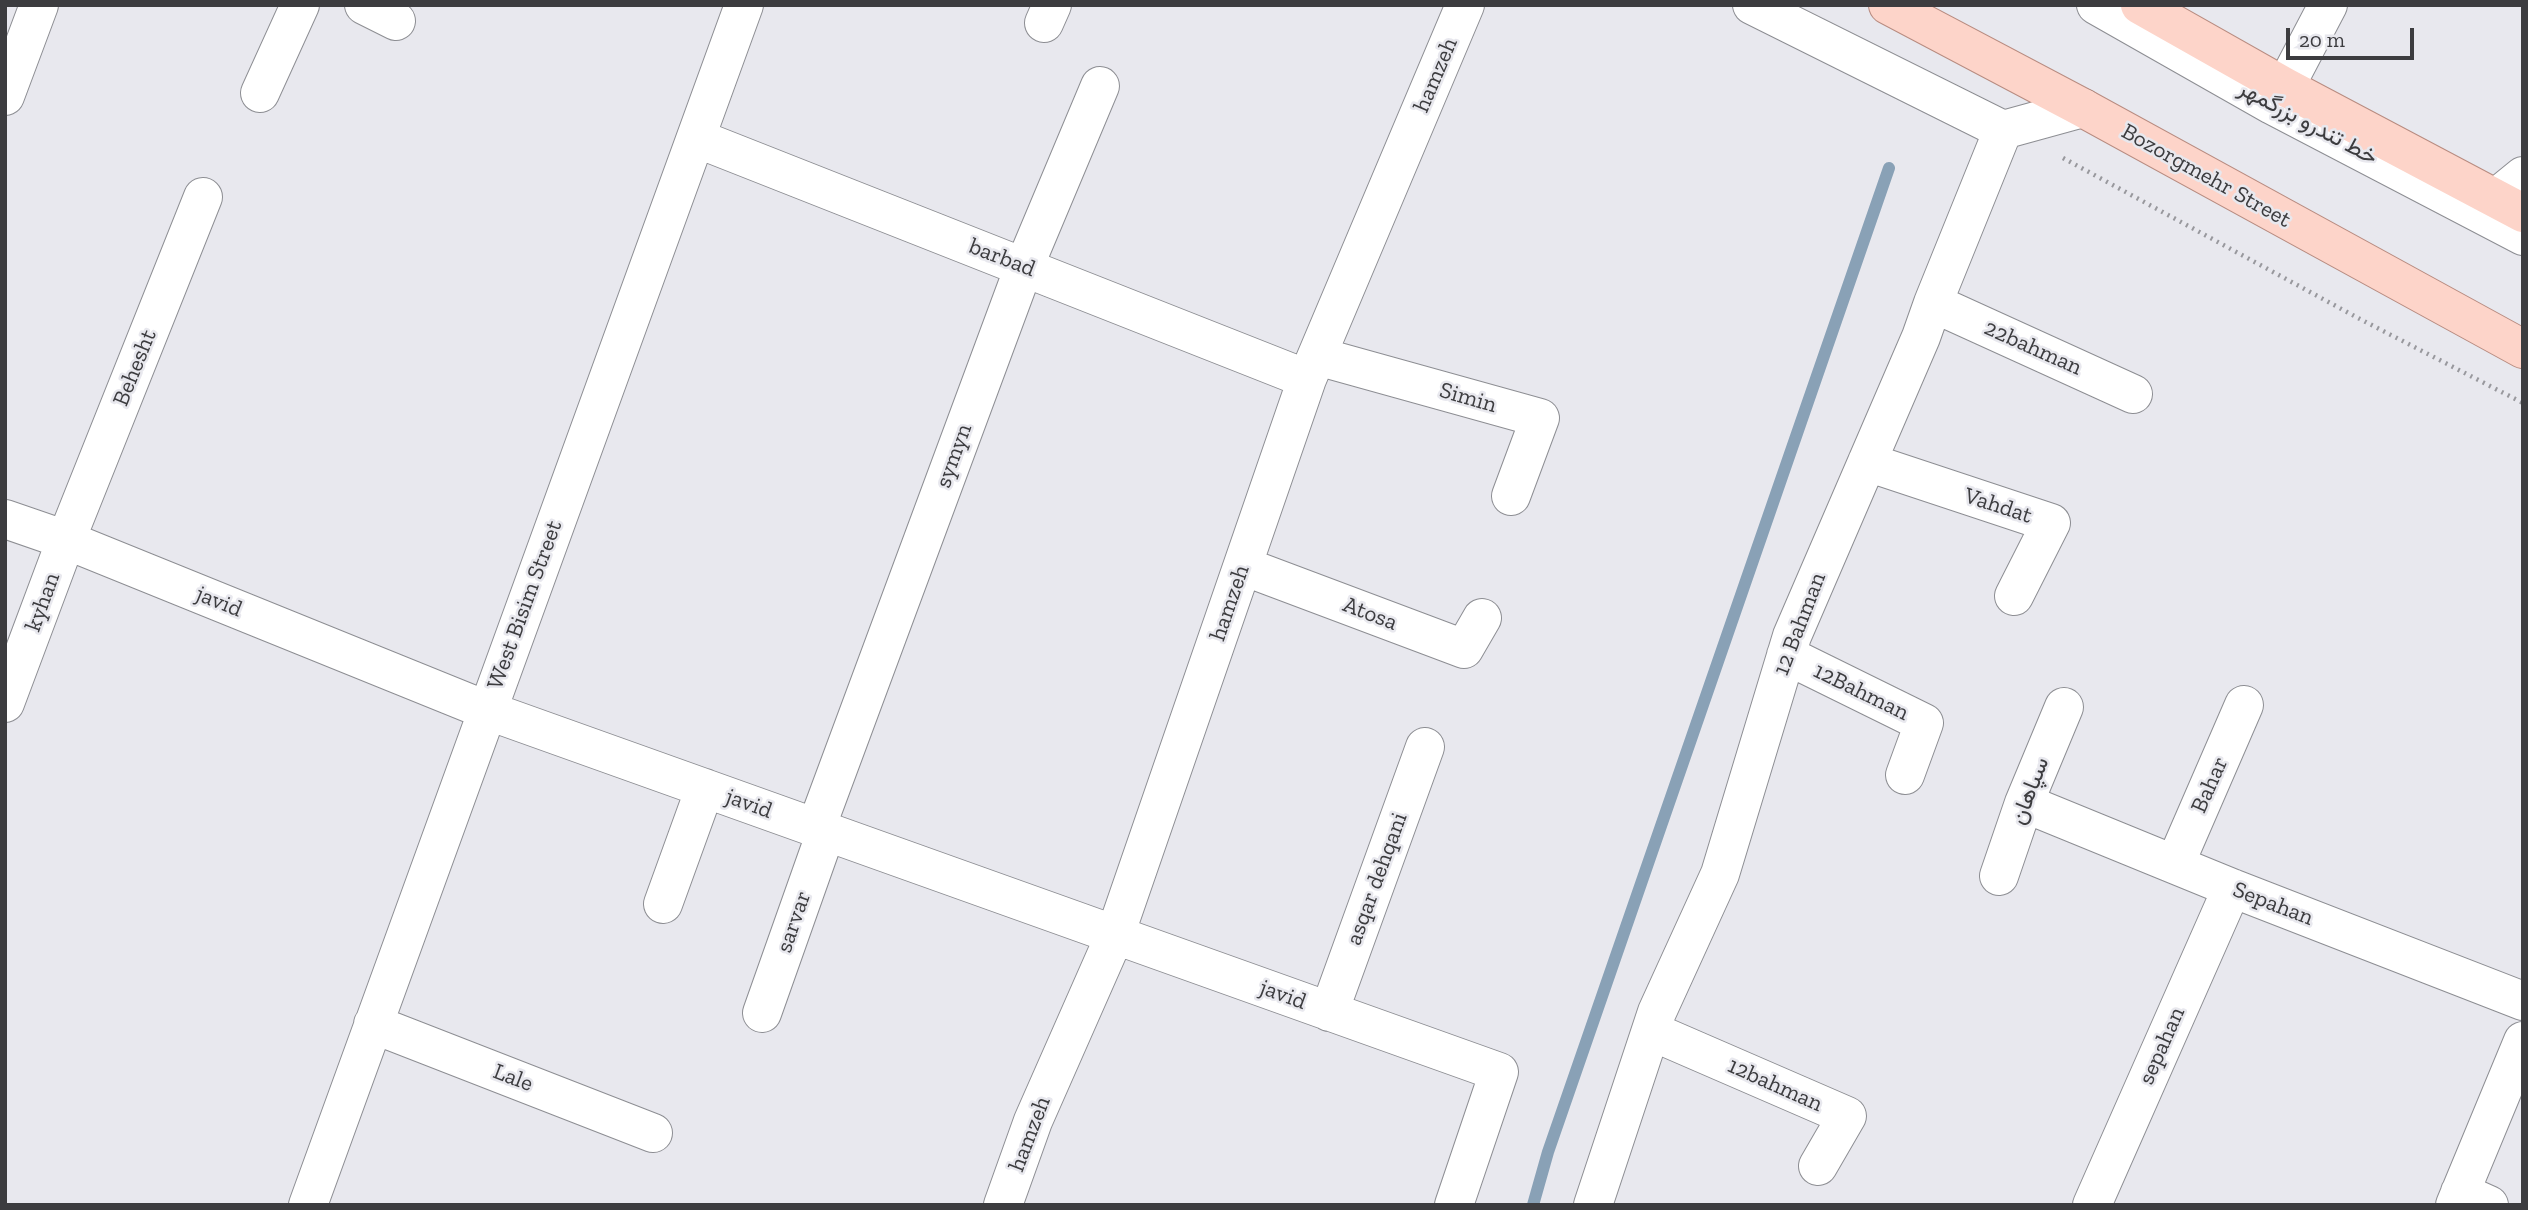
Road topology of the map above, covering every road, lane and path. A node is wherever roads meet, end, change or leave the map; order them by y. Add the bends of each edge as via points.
1 (39, 5) edge
2 (300, 5) edge
3 (744, 5) edge
4 (1465, 5) edge
5 (1752, 5) edge
6 (1888, 5) edge
7 (2096, 5) edge
8 (2140, 5) edge
9 (2328, 5) edge
10 (1100, 86) dead end
11 (2285, 87) junction
12 (260, 93) dead end
13 (5, 96) edge
14 (2083, 108) junction
15 (2006, 130) junction
16 (696, 138) junction
17 (2514, 195) edge
18 (203, 197) dead end
19 (2523, 236) edge
20 (1024, 267) junction
21 (1933, 303) junction
22 (2523, 349) edge
23 (1312, 367) junction
24 (2133, 394) dead end
25 (2523, 403) edge
26 (1867, 462) junction
27 (1511, 496) dead end
28 (5, 519) edge
29 (66, 540) junction
30 (1243, 566) junction
31 (2014, 596) dead end
32 (1482, 618) dead end
33 (1786, 656) junction
34 (5, 703) edge
35 (2244, 705) dead end
36 (2064, 707) dead end
37 (486, 710) junction
38 (1425, 747) dead end
39 (1905, 775) dead end
40 (705, 788) junction
41 (2024, 803) junction
42 (821, 830) junction
43 (2175, 864) junction
44 (1999, 876) dead end
45 (2232, 888) junction
46 (663, 904) dead end
47 (1115, 935) junction
48 (2523, 1001) edge
49 (1329, 1012) junction
50 (762, 1013) dead end
51 (373, 1024) junction
52 (1651, 1031) junction
53 (2520, 1058) edge
54 (653, 1133) dead end
55 (1818, 1166) dead end
56 (2468, 1201) edge
57 (308, 1205) edge
58 (1003, 1205) edge
59 (1454, 1205) edge
60 (1593, 1205) edge
61 (2092, 1205) edge

1 - 13 street
2 - 12 street
3 - 16 street, West Bisim Street
4 - 23 street, hamzeh
5 - 15 street
6 - 14 main road, Bozorgmehr Street
7 - 19 street, خط تندرو بزرگمهر via 2272,105
8 - 11 main road
9 - 11 street
10 - 20 street, symyn
11 - 17 main road
14 - 15 street
14 - 22 main road, Bozorgmehr Street
15 - 21 street, 12 Bahman
15 - 25 path
16 - 20 street, barbad
16 - 37 street, West Bisim Street
18 - 29 street, Behesht
20 - 23 street, barbad
20 - 42 street, symyn
21 - 24 street, 22bahman
21 - 26 street, 12 Bahman
23 - 27 street, Simin via 1540,418
23 - 30 street, hamzeh
26 - 31 street, Vahdat via 2051,523
26 - 33 street, 12 Bahman
28 - 29 street, javid
29 - 34 street, kyhan
29 - 37 street, javid
30 - 32 street, Atosa via 1464,649
30 - 47 street, hamzeh
33 - 39 street, 12Bahman via 1924,723
33 - 52 street, 12 Bahman via 1720,874
35 - 43 street, Bahar
36 - 41 street, سپاهان
37 - 40 street, javid
37 - 51 street, West Bisim Street
38 - 49 street, asqar dehqani
40 - 42 street, javid
40 - 46 street
41 - 43 street, Sepahan
41 - 44 street, سپاهان
42 - 47 street, javid
42 - 50 street, sarvar
43 - 45 street, Sepahan
45 - 48 street, Sepahan
45 - 61 street, sepahan
47 - 49 street, javid
47 - 58 street, hamzeh via 1034,1121
49 - 59 street, javid via 1499,1072
51 - 54 street, Lale
51 - 57 street, West Bisim Street
52 - 55 street, 12bahman via 1847,1116
52 - 60 street, 12 Bahman
53 - 56 street

